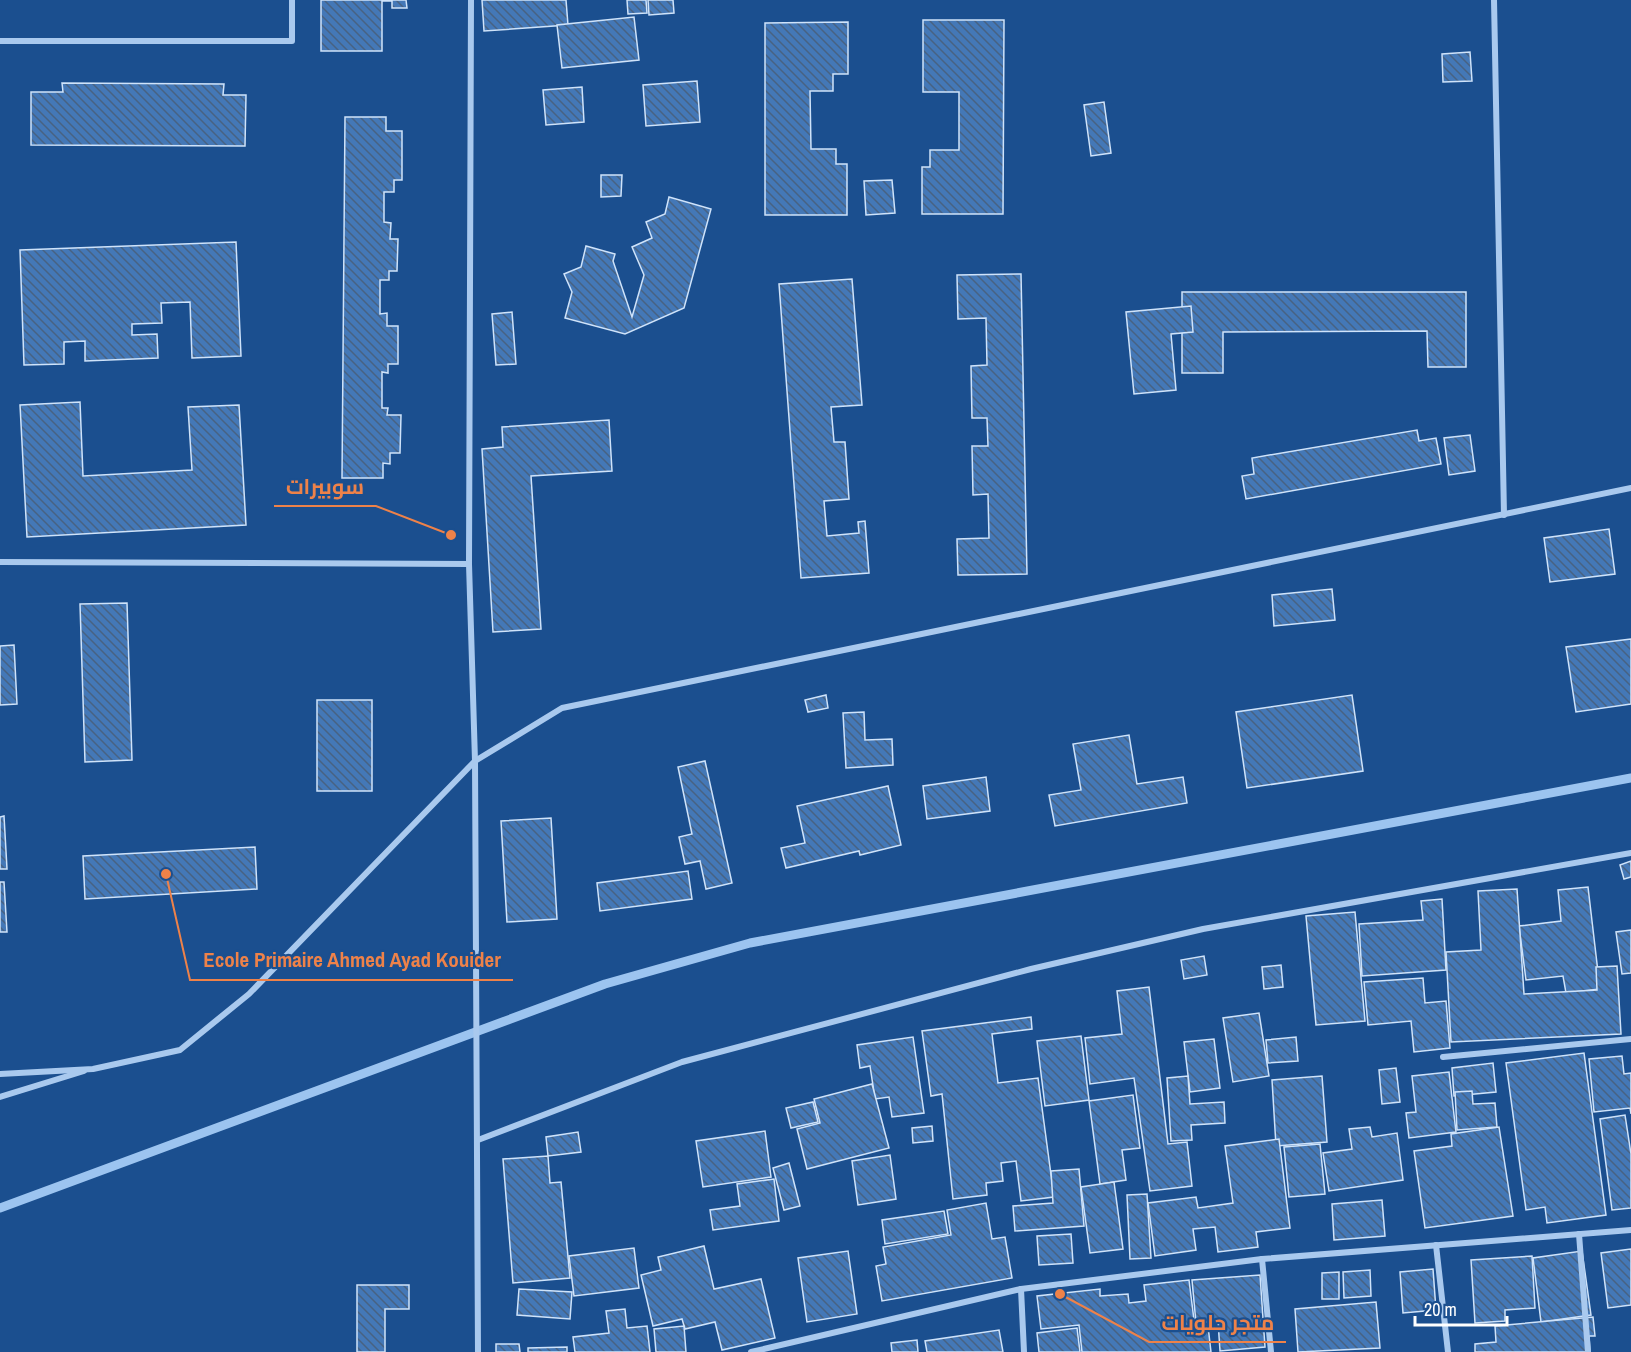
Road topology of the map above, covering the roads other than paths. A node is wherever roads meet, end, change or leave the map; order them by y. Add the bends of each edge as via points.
1 (291, 0) edge
2 (471, 0) edge
3 (1494, 0) edge
4 (0, 41) edge
5 (1631, 488) edge
6 (1504, 514) junction
7 (0, 561) edge
8 (469, 564) junction
9 (476, 761) junction
10 (1631, 853) edge
11 (1631, 1039) edge
12 (1443, 1057) dead end
13 (93, 1069) junction
14 (0, 1074) edge
15 (0, 1097) edge
16 (478, 1140) junction
17 (1631, 1230) edge
18 (1578, 1234) junction
19 (1436, 1245) junction
20 (1262, 1259) junction
21 (1021, 1289) junction
22 (478, 1352) edge
23 (751, 1352) edge
24 (1024, 1352) edge
25 (1271, 1352) edge
26 (1448, 1352) edge
27 (1588, 1352) edge

1 - 4 street via 292,41
2 - 8 street
3 - 6 street
5 - 6 street
6 - 9 street via 562,708
7 - 8 street
8 - 9 street
9 - 13 street via 249,994 180,1050
9 - 16 street
10 - 16 street via 1203,929 1031,969 682,1062
11 - 12 street
13 - 14 street
13 - 15 street
16 - 22 street
17 - 18 street
18 - 19 street
18 - 27 street
19 - 20 street
19 - 26 street
20 - 21 street
20 - 25 street
21 - 23 street
21 - 24 street

